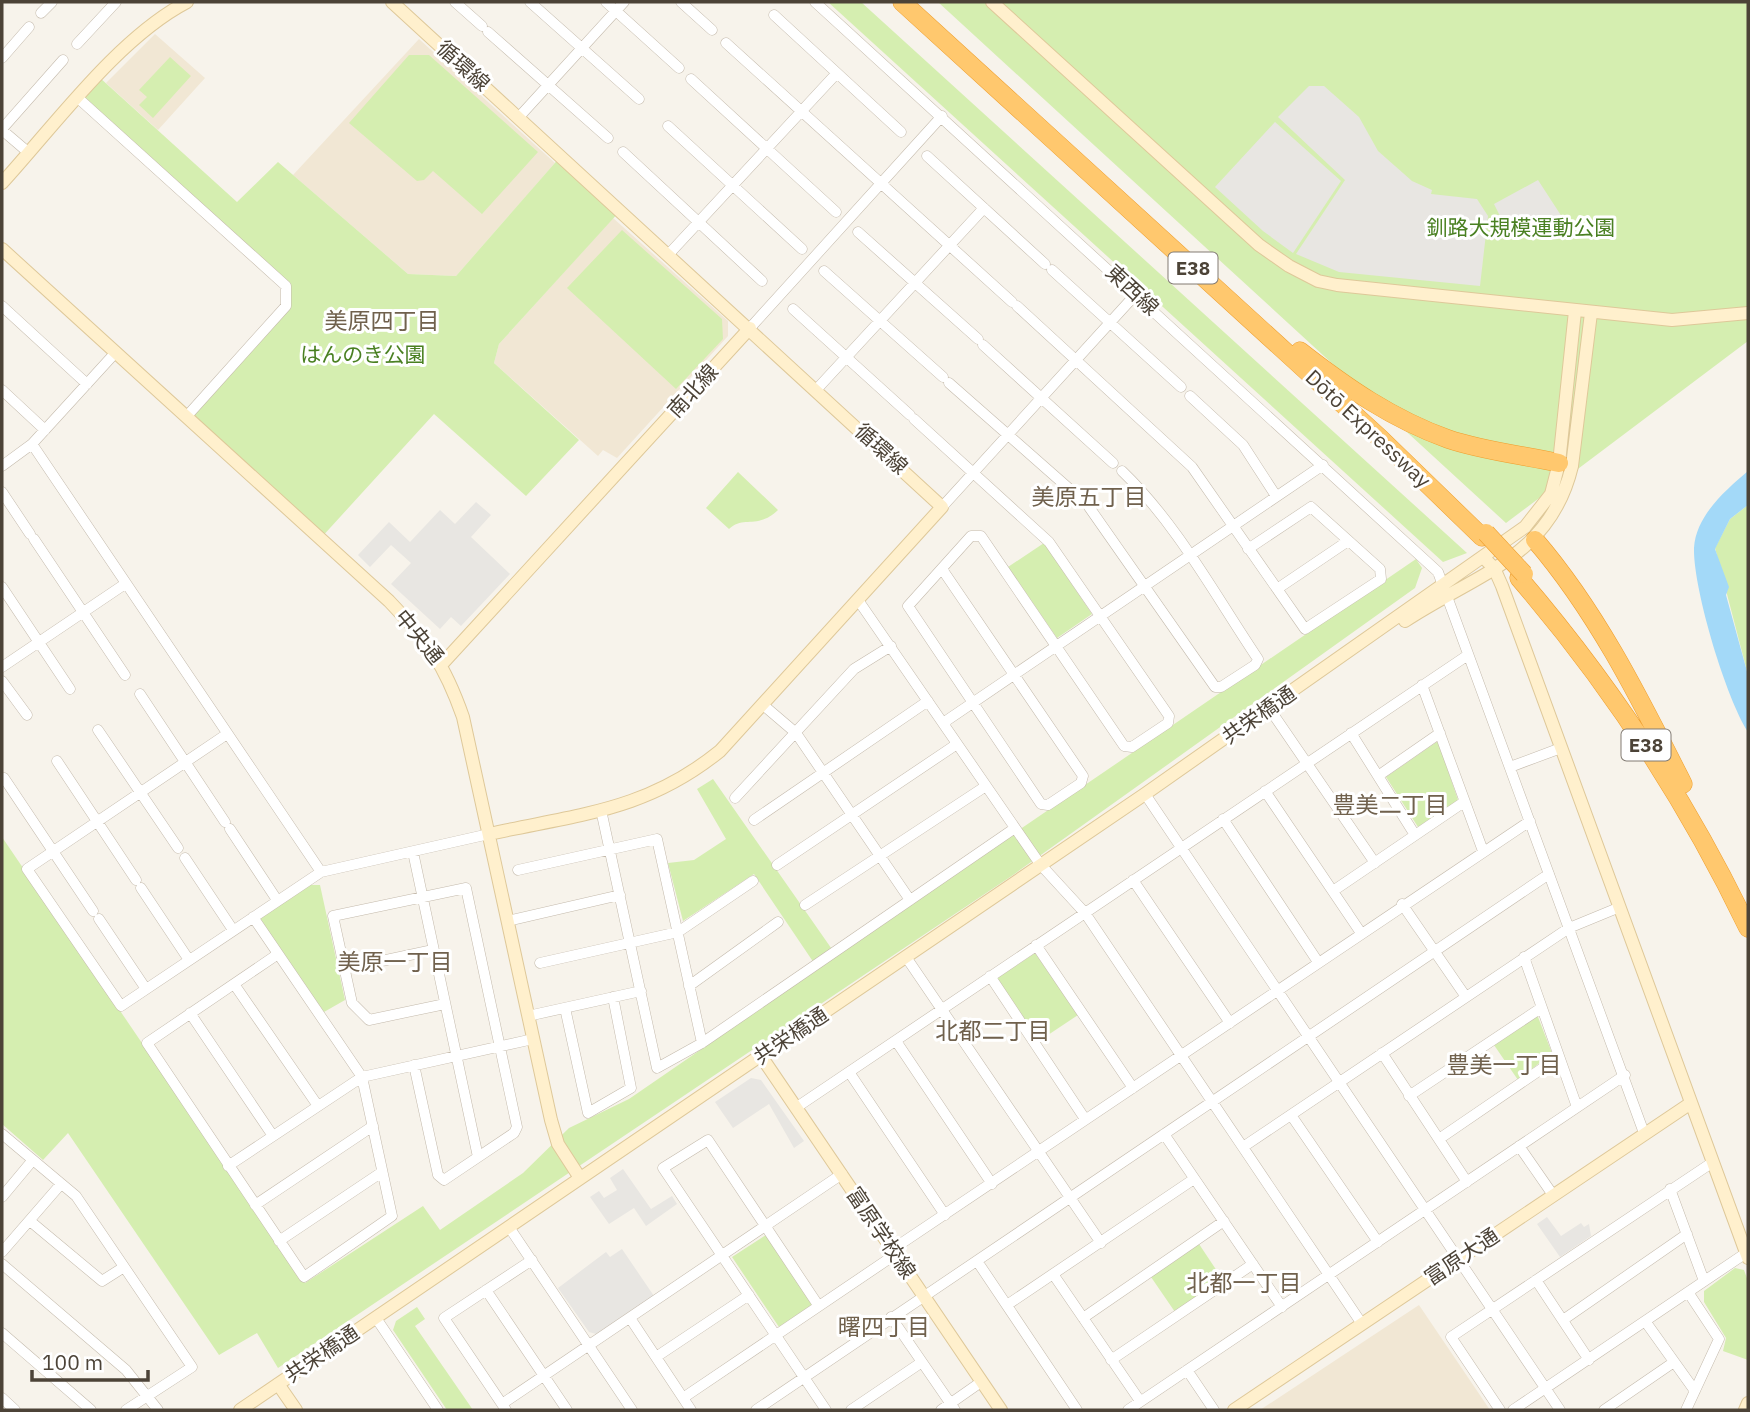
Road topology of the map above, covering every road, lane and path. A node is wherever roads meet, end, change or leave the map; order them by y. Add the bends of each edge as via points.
1 (52, 2) edge
2 (116, 2) edge
3 (187, 2) edge
4 (392, 2) edge
5 (455, 2) edge
6 (530, 2) edge
7 (606, 2) edge
8 (624, 2) edge
9 (681, 2) edge
10 (815, 2) edge
11 (902, 2) edge
12 (911, 2) edge
13 (992, 2) edge
14 (172, 5) edge
15 (616, 11) junction
16 (41, 13) dead end
17 (774, 15) dead end
18 (29, 27) dead end
19 (712, 30) dead end
20 (726, 43) dead end
21 (77, 44) dead end
22 (581, 48) junction
23 (2, 58) edge
24 (64, 60) dead end
25 (679, 68) dead end
26 (836, 74) junction
27 (691, 79) dead end
28 (547, 86) junction
29 (78, 98) junction
30 (639, 99) dead end
31 (802, 110) junction
32 (942, 116) junction
33 (520, 117) junction
34 (668, 126) dead end
35 (2, 129) edge
36 (901, 132) dead end
37 (608, 138) dead end
38 (766, 149) junction
39 (623, 152) dead end
40 (29, 153) junction
41 (928, 156) dead end
42 (2, 183) edge
43 (882, 184) junction
44 (732, 186) junction
45 (984, 208) junction
46 (836, 212) dead end
47 (698, 223) junction
48 (858, 232) dead end
49 (949, 246) junction
50 (2, 249) edge
51 (802, 249) dead end
52 (668, 255) junction
53 (824, 271) dead end
54 (762, 281) dead end
55 (914, 283) junction
56 (1136, 294) junction
57 (2, 306) edge
58 (793, 309) dead end
59 (1574, 311) junction
60 (1591, 313) junction
61 (1748, 313) edge
62 (881, 321) junction
63 (1111, 323) junction
64 (750, 328) junction
65 (1275, 332) junction
66 (116, 352) junction
67 (847, 358) junction
68 (1077, 360) junction
69 (87, 384) junction
70 (1181, 387) dead end
71 (2, 390) edge
72 (817, 390) junction
73 (1566, 393) junction
74 (1581, 395) junction
75 (1190, 396) dead end
76 (1042, 398) junction
77 (187, 416) junction
78 (45, 430) junction
79 (1007, 436) junction
80 (1562, 438) junction
81 (1576, 439) junction
82 (32, 444) junction
83 (1113, 463) dead end
84 (1323, 465) junction
85 (1566, 465) junction
86 (2, 466) edge
87 (1122, 471) dead end
88 (973, 474) junction
89 (2, 492) edge
90 (1276, 496) junction
91 (942, 507) junction
92 (1233, 526) junction
93 (1530, 533) junction
94 (1484, 535) junction
95 (1348, 541) junction
96 (1248, 549) junction
97 (1189, 556) junction
98 (1483, 557) junction
99 (1494, 568) junction
100 (942, 569) junction
101 (1521, 576) junction
102 (125, 584) junction
103 (2, 587) edge
104 (1146, 587) junction
105 (1277, 589) junction
106 (1444, 589) junction
107 (858, 600) junction
108 (84, 613) junction
109 (1102, 615) junction
110 (39, 642) junction
111 (891, 646) junction
112 (1056, 647) junction
113 (1468, 655) junction
114 (442, 664) junction
115 (2, 667) edge
116 (125, 675) dead end
117 (1014, 675) junction
118 (2, 681) edge
119 (1422, 685) junction
120 (70, 689) dead end
121 (140, 694) dead end
122 (928, 701) junction
123 (973, 702) junction
124 (762, 704) junction
125 (1269, 708) junction
126 (27, 715) dead end
127 (943, 723) junction
128 (98, 730) dead end
129 (796, 733) junction
130 (1351, 733) junction
131 (1440, 733) junction
132 (227, 734) junction
133 (957, 744) junction
134 (1561, 748) junction
135 (57, 761) dead end
136 (1307, 762) junction
137 (186, 763) junction
138 (1510, 766) junction
139 (823, 772) junction
140 (1378, 776) junction
141 (4, 778) dead end
142 (986, 786) junction
143 (1265, 791) junction
144 (141, 792) junction
145 (1144, 794) junction
146 (735, 798) dead end
147 (1464, 802) junction
148 (601, 810) junction
149 (852, 814) junction
150 (1223, 819) junction
151 (754, 820) dead end
152 (1530, 821) junction
153 (96, 822) junction
154 (1015, 828) junction
155 (489, 834) junction
156 (1415, 835) junction
157 (1708, 835) junction
158 (178, 848) dead end
159 (1180, 848) junction
160 (610, 849) junction
161 (1483, 851) junction
162 (53, 852) junction
163 (413, 852) junction
164 (880, 857) junction
165 (185, 858) dead end
166 (1375, 863) junction
167 (777, 864) dead end
168 (1040, 864) junction
169 (518, 870) dead end
170 (321, 872) junction
171 (1549, 874) junction
172 (1133, 880) junction
173 (753, 881) dead end
174 (1333, 891) junction
175 (620, 895) junction
176 (422, 897) junction
177 (277, 900) junction
178 (910, 900) junction
179 (1402, 904) junction
180 (805, 905) dead end
181 (1620, 907) junction
182 (1085, 913) junction
183 (1748, 915) edge
184 (253, 917) junction
185 (508, 921) junction
186 (778, 922) dead end
187 (1569, 928) junction
188 (1748, 928) edge
189 (233, 930) junction
190 (678, 932) junction
191 (1361, 933) junction
192 (630, 943) junction
193 (1036, 944) junction
194 (433, 950) junction
195 (1434, 951) junction
196 (278, 954) junction
197 (906, 957) junction
198 (1524, 957) junction
199 (189, 960) junction
200 (1318, 962) junction
201 (541, 963) dead end
202 (344, 969) junction
203 (990, 976) junction
204 (234, 984) junction
205 (689, 986) junction
206 (146, 989) junction
207 (1277, 990) junction
208 (641, 991) junction
209 (1465, 997) junction
210 (613, 998) junction
211 (445, 1004) junction
212 (1541, 1007) junction
213 (565, 1008) junction
214 (942, 1009) junction
215 (190, 1013) junction
216 (528, 1016) junction
217 (1230, 1023) junction
218 (1308, 1036) junction
219 (533, 1038) junction
220 (896, 1041) junction
221 (702, 1043) junction
222 (500, 1046) junction
223 (1382, 1053) junction
224 (457, 1056) junction
225 (761, 1056) junction
226 (1181, 1056) junction
227 (1559, 1057) junction
228 (414, 1065) junction
229 (849, 1072) junction
230 (1625, 1076) junction
231 (362, 1077) junction
232 (1339, 1082) junction
233 (1133, 1088) junction
234 (1409, 1096) junction
235 (1212, 1101) junction
236 (1691, 1103) junction
237 (318, 1106) junction
238 (797, 1107) junction
239 (1577, 1107) junction
240 (1291, 1115) junction
241 (1085, 1119) junction
242 (373, 1126) junction
243 (1644, 1133) junction
244 (2, 1134) edge
245 (1164, 1134) junction
246 (273, 1136) junction
247 (1438, 1139) junction
248 (1518, 1146) junction
249 (1243, 1147) junction
250 (1039, 1152) junction
251 (478, 1157) junction
252 (32, 1161) junction
253 (1713, 1162) junction
254 (228, 1166) junction
255 (383, 1172) junction
256 (842, 1174) junction
257 (580, 1178) junction
258 (1194, 1179) junction
259 (1467, 1182) junction
260 (61, 1184) junction
261 (992, 1184) junction
262 (1670, 1189) junction
263 (1553, 1195) junction
264 (2, 1196) edge
265 (1070, 1197) junction
266 (255, 1205) junction
267 (1425, 1210) junction
268 (945, 1215) junction
269 (30, 1221) junction
270 (1224, 1221) junction
271 (766, 1226) junction
272 (509, 1227) junction
273 (1687, 1234) junction
274 (279, 1241) junction
275 (1378, 1242) junction
276 (1101, 1243) junction
277 (2, 1252) edge
278 (895, 1252) junction
279 (722, 1255) junction
280 (1747, 1256) edge
281 (1458, 1259) junction
282 (532, 1260) junction
283 (977, 1261) junction
284 (2, 1264) edge
285 (1253, 1264) junction
286 (124, 1266) junction
287 (1053, 1274) junction
288 (1329, 1275) junction
289 (1536, 1280) junction
290 (1704, 1281) junction
291 (486, 1290) junction
292 (1688, 1292) junction
293 (748, 1295) junction
294 (923, 1296) junction
295 (818, 1305) junction
296 (1007, 1305) junction
297 (1282, 1307) junction
298 (1493, 1309) junction
299 (891, 1317) junction
300 (376, 1318) junction
301 (630, 1318) junction
302 (1083, 1318) junction
303 (1563, 1320) junction
304 (1645, 1321) junction
305 (1362, 1324) junction
306 (2, 1333) edge
307 (776, 1335) junction
308 (589, 1345) junction
309 (656, 1357) junction
310 (1111, 1360) junction
311 (1589, 1360) junction
312 (922, 1362) junction
313 (1674, 1362) junction
314 (1187, 1370) junction
315 (544, 1376) junction
316 (804, 1378) junction
317 (981, 1382) junction
318 (278, 1384) junction
319 (1546, 1388) junction
320 (1695, 1391) junction
321 (148, 1396) junction
322 (2, 1398) edge
323 (683, 1398) junction
324 (1620, 1399) junction
325 (1140, 1401) junction
326 (1748, 1403) edge
327 (504, 1407) edge
328 (952, 1407) edge
329 (15, 1410) edge
330 (91, 1410) edge
331 (126, 1410) edge
332 (158, 1410) edge
333 (240, 1410) edge
334 (296, 1410) edge
335 (439, 1410) edge
336 (567, 1410) edge
337 (632, 1410) edge
338 (691, 1410) edge
339 (755, 1410) edge
340 (826, 1410) edge
341 (851, 1410) edge
342 (940, 1410) edge
343 (1001, 1410) edge
344 (1077, 1410) edge
345 (1128, 1410) edge
346 (1214, 1410) edge
347 (1234, 1410) edge
348 (1500, 1410) edge
349 (1513, 1410) edge
350 (1560, 1410) edge
351 (1604, 1410) edge
352 (1628, 1410) edge
353 (1686, 1410) edge
354 (1745, 1410) edge

1 - 16 street
2 - 21 street
3 - 14 street
4 - 33 street, 循環線
5 - 28 street
6 - 22 street
7 - 15 street
8 - 15 street
9 - 19 street
10 - 32 street, 東西線
11 - 94 highway, Dōtō Expressway / E38
12 - 65 highway, Dōtō Expressway / E38
13 - 59 street via 1259,245 1289,267 1337,285
14 - 29 street
15 - 22 street
15 - 25 street
17 - 26 street
18 - 23 street
20 - 31 street
22 - 28 street
22 - 30 street
24 - 35 street
26 - 31 street
26 - 36 street
27 - 38 street
28 - 33 street
28 - 37 street
29 - 40 street
29 - 77 street via 286,286 286,306
31 - 38 street
31 - 43 street
32 - 43 street, 南北線
32 - 56 street, 東西線
33 - 52 street, 循環線
34 - 44 street
35 - 40 street
38 - 44 street
38 - 46 street
39 - 47 street
40 - 42 street
41 - 45 street
43 - 49 street
43 - 64 street, 南北線
44 - 47 street
44 - 51 street
45 - 49 street
45 - 63 street
47 - 52 street
47 - 54 street
48 - 55 street
49 - 55 street
49 - 68 street
50 - 66 street, 中央通
52 - 64 street, 循環線
53 - 62 street
55 - 62 street
55 - 76 street
56 - 63 street
56 - 84 street, 東西線
57 - 69 street
58 - 67 street
59 - 60 street
59 - 73 street
60 - 61 street via 1697,320
60 - 74 street
62 - 67 street
62 - 79 street
63 - 68 street
63 - 70 street
64 - 72 street, 循環線
64 - 114 street, 南北線
65 - 85 highway via 1390,415 1450,439
65 - 94 highway, Dōtō Expressway / E38 via 1424,470
66 - 69 street
66 - 77 street, 中央通
67 - 72 street
67 - 88 street
68 - 76 street
68 - 92 street via 1192,467
69 - 78 street
71 - 78 street
72 - 91 street, 循環線
73 - 74 street
73 - 80 street
74 - 81 street
75 - 90 street via 1243,445
76 - 79 street
76 - 83 street
77 - 114 street, 中央通 via 389,601 430,644
78 - 82 street
79 - 88 street
79 - 104 street via 1086,503
80 - 81 street
80 - 85 street
81 - 85 street
82 - 86 street
82 - 102 street
84 - 90 street
84 - 106 street, 東西線 via 1438,572
85 - 93 street via 1566,491 1555,514
87 - 97 street via 1146,495
88 - 91 street
88 - 109 street via 1049,542
89 - 108 street
90 - 92 street
91 - 107 street
92 - 96 street
92 - 97 street
93 - 98 street
93 - 99 street
93 - 157 highway via 1602,629
94 - 101 highway, Dōtō Expressway / E38
95 - 96 street via 1311,507
95 - 105 street
95 - 105 street via 1380,569 1381,579 1305,629
96 - 105 street
97 - 104 street
97 - 104 street via 1258,659 1255,665 1215,687
98 - 99 street
98 - 106 street
99 - 106 street
99 - 134 street
100 - 112 street via 971,536 981,536
100 - 117 street
100 - 123 street via 908,606
101 - 157 highway, Dōtō Expressway / E38 via 1620,697
101 - 188 highway, Dōtō Expressway / E38 via 1582,652 1643,741
102 - 108 street
102 - 132 street
103 - 110 street
104 - 109 street
106 - 113 street, 東西線
106 - 125 street, 共栄橋通
107 - 111 street
107 - 124 street
108 - 110 street
108 - 116 street
109 - 112 street
109 - 112 street via 1169,716 1168,723 1132,747 1124,746
110 - 115 street
110 - 120 street
111 - 122 street
111 - 129 street via 854,670
112 - 117 street
113 - 119 street
113 - 138 street, 東西線
114 - 155 street, 中央通 via 463,717
117 - 123 street
117 - 123 street via 1083,776 1081,783 1048,805 1041,804
118 - 126 street
119 - 130 street
119 - 131 street
121 - 137 street
122 - 127 street
122 - 139 street
123 - 127 street
124 - 129 street
124 - 148 street via 720,751 682,780 641,799
125 - 136 street
125 - 145 street, 共栄橋通
127 - 133 street
128 - 144 street
129 - 139 street
129 - 146 street
130 - 136 street
130 - 140 street
131 - 140 street
131 - 147 street
132 - 137 street
132 - 170 street
133 - 142 street
133 - 149 street
134 - 138 street
134 - 181 street
135 - 153 street
136 - 143 street
136 - 166 street
137 - 144 street
137 - 177 street
138 - 152 street, 東西線
139 - 149 street
139 - 151 street
140 - 156 street
141 - 162 street
142 - 154 street
142 - 164 street
143 - 150 street
143 - 174 street
144 - 153 street
144 - 158 street
145 - 159 street
145 - 168 street, 共栄橋通
147 - 156 street
147 - 161 street
148 - 155 street
148 - 160 street
149 - 164 street
149 - 167 street
150 - 159 street
150 - 200 street
152 - 161 street
152 - 171 street, 東西線
153 - 162 street
153 - 199 street
154 - 168 street
154 - 178 street
155 - 163 street
155 - 185 street, 中央通
156 - 166 street
157 - 183 highway, Dōtō Expressway / E38
159 - 172 street
159 - 207 street
160 - 169 street
160 - 175 street
160 - 190 street via 657,839
161 - 179 street
162 - 206 street
162 - 206 street via 27,869 34,880 121,1006
163 - 170 street
163 - 176 street
164 - 178 street
164 - 180 street
165 - 189 street
166 - 174 street
168 - 182 street
168 - 197 street, 共栄橋通
170 - 177 street
171 - 187 street, 東西線
171 - 195 street
172 - 182 street
172 - 217 street
173 - 190 street
174 - 191 street
175 - 185 street
175 - 192 street
176 - 194 street
176 - 202 street via 333,916
176 - 222 street via 466,888
177 - 184 street
178 - 221 street
179 - 191 street
179 - 195 street
181 - 187 street
181 - 236 street
182 - 193 street
182 - 226 street
184 - 189 street
184 - 196 street
185 - 216 street, 中央通
186 - 205 street
187 - 198 street
187 - 230 street, 東西線
189 - 199 street
190 - 192 street
190 - 205 street
191 - 200 street
192 - 201 street
192 - 208 street
193 - 203 street
193 - 233 street
194 - 202 street
194 - 211 street
195 - 209 street
195 - 218 street
196 - 204 street
196 - 231 street
197 - 214 street
197 - 225 street, 共栄橋通
198 - 209 street
198 - 212 street
199 - 206 street
200 - 207 street
202 - 211 street via 352,1003 369,1020
203 - 214 street
203 - 241 street
204 - 215 street
204 - 237 street
205 - 221 street
207 - 217 street
207 - 218 street
208 - 210 street
208 - 221 street via 657,1068
209 - 223 street
210 - 213 street
210 - 213 street via 631,1088 588,1113
211 - 224 street
212 - 227 street
212 - 234 street
213 - 216 street
214 - 220 street
214 - 250 street
215 - 246 street
215 - 254 street via 147,1043
216 - 219 street, 中央通
217 - 226 street
218 - 232 street
218 - 235 street
219 - 222 street
219 - 257 street, 中央通 via 558,1143
220 - 229 street
220 - 261 street
222 - 224 street
222 - 251 street via 517,1127
223 - 232 street
223 - 234 street
224 - 228 street
224 - 251 street
225 - 238 street, 富原学校線
225 - 257 street, 共栄橋通
226 - 233 street
226 - 235 street
227 - 239 street
227 - 247 street
228 - 231 street
228 - 251 street via 438,1175 444,1180
229 - 238 street
229 - 268 street
230 - 239 street
230 - 243 street, 東西線
231 - 237 street
231 - 242 street
232 - 240 street
232 - 267 street
233 - 241 street
234 - 247 street
235 - 245 street
235 - 249 street
236 - 243 street, 富原大通
236 - 253 street
237 - 246 street
238 - 256 street, 富原学校線
239 - 248 street
240 - 249 street
240 - 275 street
241 - 250 street
242 - 255 street
242 - 266 street
243 - 263 street, 富原大通
244 - 252 street
245 - 258 street
245 - 265 street
246 - 254 street
247 - 259 street
248 - 259 street
248 - 263 street
249 - 288 street
250 - 261 street
250 - 265 street
252 - 260 street
252 - 264 street
253 - 262 street
253 - 280 street
254 - 266 street
255 - 274 street
255 - 274 street via 392,1216 304,1277
256 - 271 street
256 - 278 street, 富原学校線
257 - 272 street, 共栄橋通
258 - 270 street
258 - 276 street
259 - 267 street
260 - 269 street
260 - 286 street via 76,1196
261 - 268 street
262 - 273 street
262 - 289 street
263 - 281 street, 富原大通
265 - 276 street
265 - 283 street
266 - 274 street
267 - 275 street
267 - 281 street
268 - 278 street
269 - 277 street
269 - 286 street via 102,1281
270 - 285 street
270 - 302 street
271 - 279 street
271 - 279 street via 708,1140 663,1168
271 - 295 street
272 - 282 street
272 - 300 street, 共栄橋通
273 - 290 street
273 - 303 street
275 - 288 street
276 - 287 street
278 - 294 street, 富原学校線
278 - 295 street
279 - 293 street
279 - 301 street
280 - 290 street
281 - 298 street
281 - 305 street, 富原大通
282 - 291 street
282 - 308 street
283 - 294 street
283 - 296 street
284 - 321 street via 126,1370
285 - 297 street
285 - 310 street
286 - 321 street via 192,1367
287 - 296 street
287 - 302 street
288 - 297 street
288 - 305 street
289 - 298 street
289 - 303 street
290 - 292 street
291 - 315 street
291 - 327 street via 444,1318
292 - 304 street
292 - 320 street via 1719,1339
293 - 307 street
293 - 309 street
294 - 299 street
294 - 317 street, 富原学校線
295 - 307 street
296 - 344 street
297 - 314 street
298 - 319 street
298 - 348 street via 1451,1337
299 - 312 street
299 - 316 street
300 - 318 street, 共栄橋通
300 - 335 street
301 - 308 street
301 - 309 street
302 - 310 street
303 - 311 street
304 - 311 street
304 - 313 street
305 - 347 street, 富原大通
306 - 330 street
307 - 316 street
307 - 323 street
308 - 315 street
308 - 337 street
309 - 323 street
310 - 325 street
311 - 319 street
312 - 328 street
312 - 341 street
313 - 320 street
313 - 324 street
314 - 325 street
314 - 346 street
315 - 327 street
315 - 336 street
316 - 339 street
316 - 340 street
317 - 328 street
317 - 343 street, 富原学校線
318 - 333 street, 共栄橋通
318 - 334 street
319 - 349 street
319 - 350 street
320 - 353 street
321 - 331 street
321 - 332 street
322 - 329 street
323 - 338 street
324 - 351 street
324 - 352 street
325 - 345 street
326 - 354 street
328 - 342 street

